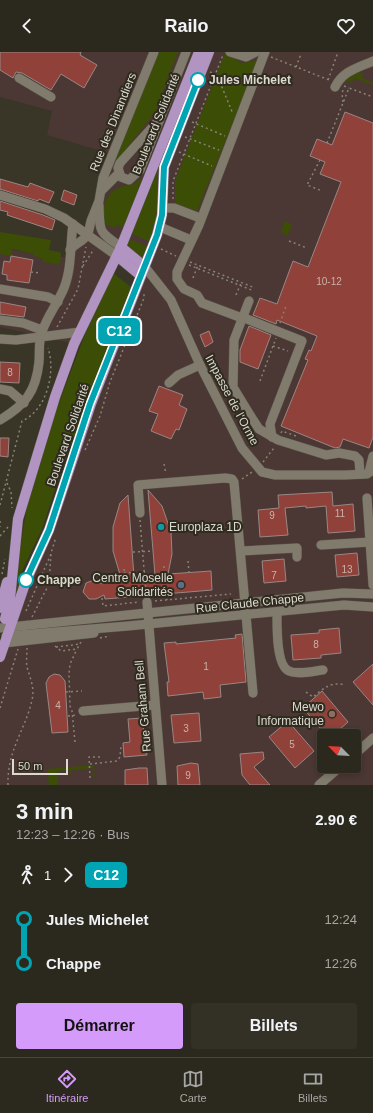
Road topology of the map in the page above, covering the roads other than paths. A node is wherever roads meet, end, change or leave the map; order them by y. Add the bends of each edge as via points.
1 (154, 52) edge
2 (186, 52) edge
3 (198, 52) edge
4 (209, 52) edge
5 (230, 52) edge
6 (262, 53) edge
7 (373, 61) edge
8 (19, 78) dead end
9 (336, 84) road end
10 (51, 97) dead end
11 (158, 121) junction
12 (119, 173) junction
13 (102, 190) junction
14 (0, 194) edge
15 (99, 201) junction
16 (162, 208) junction
17 (200, 220) junction
18 (74, 224) junction
19 (160, 227) junction
20 (88, 234) junction
21 (191, 240) junction
22 (70, 250) junction
23 (119, 252) junction
24 (145, 274) junction
25 (161, 287) junction
26 (0, 288) edge
27 (249, 300) dead end
28 (58, 302) junction
29 (242, 318) junction
30 (0, 320) edge
31 (80, 332) junction
32 (41, 334) junction
33 (0, 339) edge
34 (200, 364) junction
35 (169, 382) dead end
36 (0, 389) edge
37 (24, 403) junction
38 (0, 420) edge
39 (272, 437) junction
40 (373, 456) edge
41 (367, 473) edge
42 (367, 498) dead end
43 (140, 512) road end
44 (370, 542) junction
45 (321, 545) dead end
46 (241, 554) junction
47 (297, 557) dead end
48 (12, 567) junction
49 (373, 585) edge
50 (373, 595) edge
51 (147, 602) road end
52 (246, 604) junction
53 (372, 606) edge
54 (0, 608) edge
55 (277, 612) junction
56 (148, 613) junction
57 (247, 615) junction
58 (149, 625) junction
59 (128, 626) junction
60 (3, 635) edge
61 (0, 657) edge
62 (324, 670) dead end
63 (253, 693) dead end
64 (155, 706) junction
65 (83, 711) dead end
66 (373, 738) edge
67 (361, 749) edge
68 (333, 773) edge
69 (162, 785) edge
70 (319, 785) edge

1 - 13 street, Rue des Dinandiers via 102,178
2 - 11 street
3 - 23 main road, Boulevard Solidarité
4 - 16 main road, Boulevard Solidarité via 164,167
5 - 6 street via 246,57
6 - 17 street via 260,66
7 - 9 street via 346,72
8 - 10 street
11 - 12 street via 120,163
11 - 12 street via 140,170 129,180 121,177
12 - 13 street
13 - 15 street, Rue des Dinandiers
14 - 18 street via 45,209
15 - 20 street, Rue des Dinandiers via 90,221
15 - 23 street, Rue des Dinandiers via 103,234
16 - 17 street via 174,208
16 - 19 main road, Boulevard Solidarité
17 - 21 street
18 - 20 street
18 - 22 street
19 - 21 street
19 - 24 main road, Boulevard Solidarité
20 - 22 street
20 - 23 street
21 - 29 street via 177,279 184,289 197,295 202,303
22 - 28 street via 67,277
23 - 24 main road
23 - 31 main road, Boulevard Solidarité
24 - 25 street, Impasse de l'Orme
24 - 25 street
24 - 60 main road, Boulevard Solidarité via 90,404 49,530
25 - 34 street, Impasse de l'Orme via 171,300
26 - 28 street via 48,297
27 - 29 street
28 - 32 street
29 - 39 street via 234,340 233,386 259,429
29 - 39 street via 302,341 270,424
30 - 32 street via 23,324
31 - 32 street
31 - 48 main road, Boulevard Solidarité via 55,397 23,499
32 - 33 street via 16,340
32 - 37 street via 37,372 32,392
34 - 35 street
34 - 41 street, Impasse de l'Orme via 242,448 262,472
36 - 37 street via 10,391
37 - 38 street
39 - 41 street via 326,455 339,453 355,456
40 - 41 street
42 - 44 street
43 - 46 street via 138,485 225,478 234,482
44 - 45 street
44 - 49 street
46 - 47 street via 297,548
46 - 52 street
48 - 54 main road, Boulevard Solidarité
48 - 60 main road, Boulevard Solidarité via 10,599
50 - 52 street via 343,593
50 - 53 street
51 - 56 street, Rue Graham Bell
52 - 56 street
52 - 57 street
53 - 55 street, Rue Claude Chappe via 344,605
55 - 57 street, Rue Claude Chappe
55 - 62 street via 280,659 284,668 293,672
56 - 58 street, Rue Graham Bell
56 - 60 street via 29,626
57 - 58 street, Rue Claude Chappe
57 - 63 street
58 - 59 street, Rue Claude Chappe
58 - 64 street, Rue Graham Bell
59 - 60 street, Rue Claude Chappe
59 - 60 street, Rue Claude Chappe via 29,645
60 - 61 main road, Boulevard Solidarité
64 - 65 street
64 - 69 street, Rue Graham Bell
66 - 67 street
68 - 70 street

